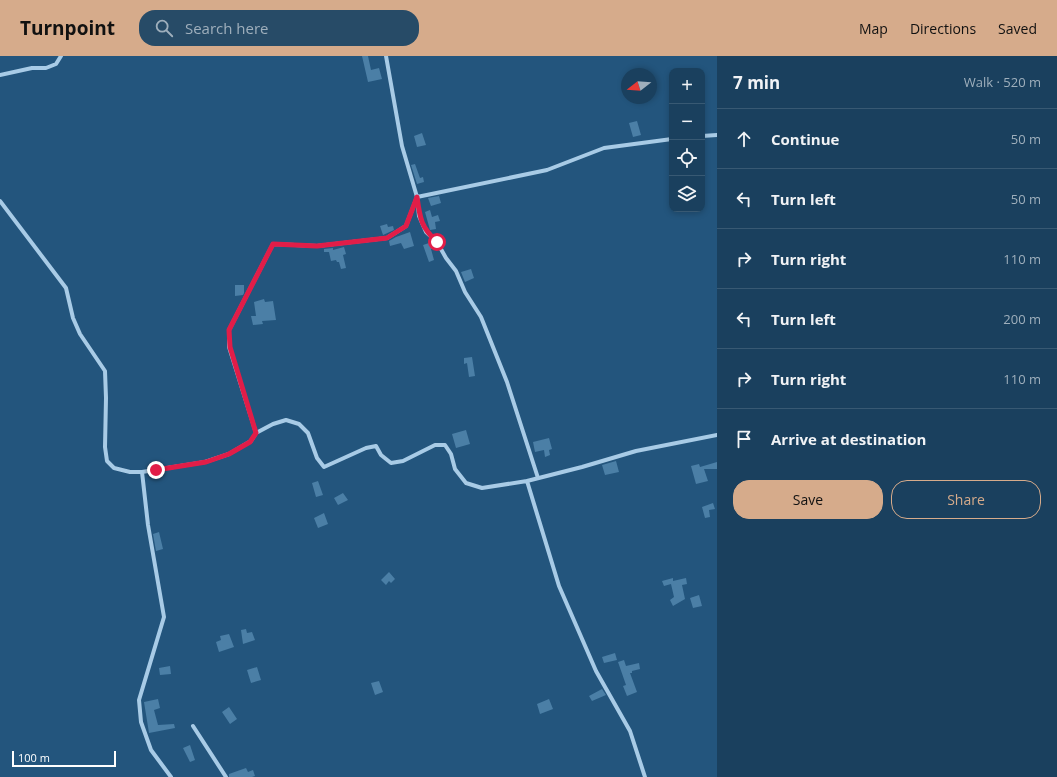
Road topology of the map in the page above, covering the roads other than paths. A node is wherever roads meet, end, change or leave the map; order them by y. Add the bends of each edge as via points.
1 (61, 56) edge
2 (386, 56) edge
3 (0, 75) edge
4 (717, 135) edge
5 (705, 136) edge
6 (669, 139) edge
7 (417, 197) junction
8 (0, 201) edge
9 (256, 433) junction
10 (717, 435) edge
11 (142, 472) junction
12 (538, 478) junction
13 (527, 481) junction
14 (193, 726) dead end
15 (171, 777) edge
16 (226, 777) edge
17 (645, 777) edge

1 - 3 street via 56,64 46,68 32,68
2 - 7 street via 402,146
4 - 5 street
6 - 7 street via 604,148 547,170
7 - 9 street via 406,226 387,238 317,246 273,244 229,330 230,347
7 - 12 street via 419,216 426,232 437,242 456,271 465,292 481,317 507,382
8 - 11 street via 66,288 78,329 105,371 107,461 114,468
9 - 11 street via 250,442 218,458
9 - 13 street via 286,420 299,424 308,433 317,458 324,466 376,446 381,455 391,463 403,461 435,445 445,445 451,454 455,469 466,483 482,488
10 - 12 street via 636,451
11 - 15 street via 148,525 164,617 139,700 141,722 151,750
12 - 13 street
13 - 17 street via 559,586 596,671 630,731
14 - 16 street

